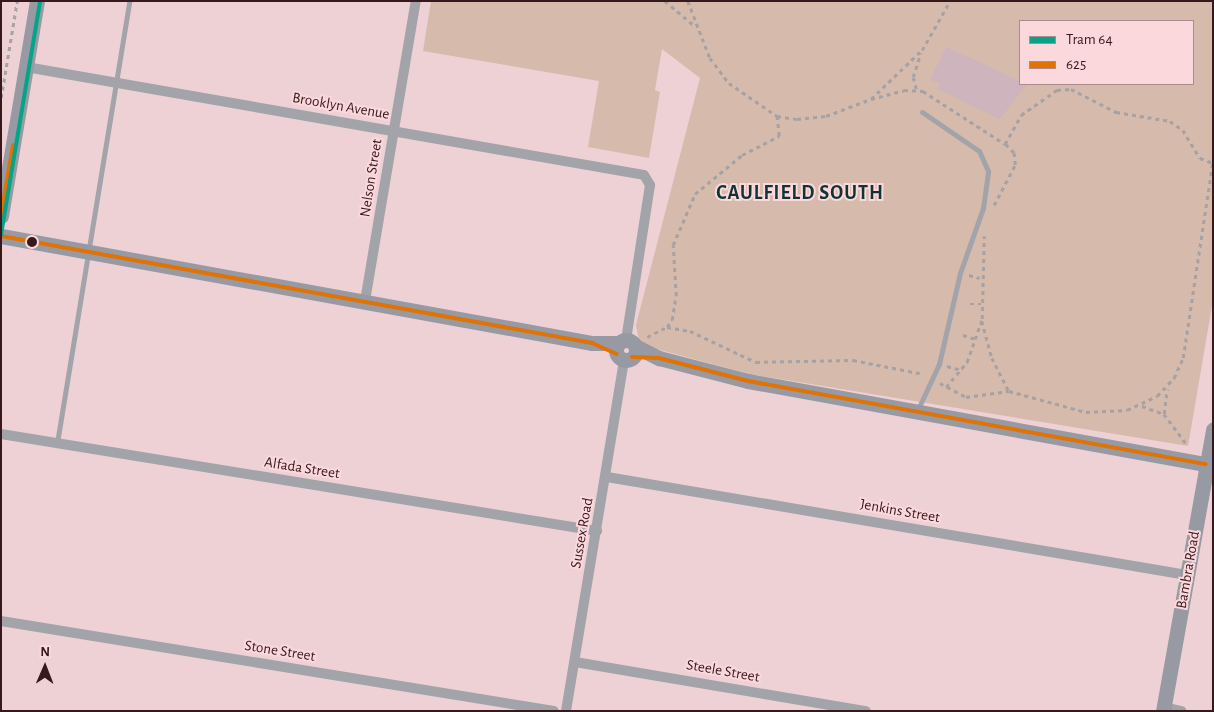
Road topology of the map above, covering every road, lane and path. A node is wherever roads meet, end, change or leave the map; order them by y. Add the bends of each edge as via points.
1 (17, 1) edge
2 (37, 1) edge
3 (129, 1) edge
4 (416, 1) edge
5 (665, 1) edge
6 (688, 1) edge
7 (950, 1) edge
8 (696, 27) junction
9 (922, 50) junction
10 (26, 67) junction
11 (117, 82) junction
12 (916, 89) junction
13 (1, 98) edge
14 (870, 99) junction
15 (922, 112) dead end
16 (777, 116) junction
17 (394, 130) junction
18 (7, 144) edge
19 (1005, 144) junction
20 (1213, 162) edge
21 (649, 179) joint
22 (991, 210) dead end
23 (1, 216) edge
24 (985, 230) dead end
25 (1, 236) edge
26 (88, 251) junction
27 (365, 301) junction
28 (970, 304) dead end
29 (981, 304) junction
30 (982, 319) junction
31 (667, 327) junction
32 (963, 335) dead end
33 (976, 339) junction
34 (629, 348) junction
35 (939, 364) junction
36 (962, 370) junction
37 (933, 379) junction
38 (946, 387) junction
39 (1167, 387) junction
40 (1009, 391) junction
41 (1142, 406) junction
42 (917, 412) junction
43 (1164, 414) junction
44 (1213, 428) edge
45 (1, 434) edge
46 (57, 444) junction
47 (1189, 452) dead end
48 (1206, 464) junction
49 (607, 477) junction
50 (1206, 500) edge
51 (597, 531) junction
52 (1187, 575) junction
53 (1, 621) edge
54 (575, 662) junction
55 (1164, 709) edge
56 (554, 711) edge
57 (566, 711) edge
58 (866, 711) edge
59 (1182, 711) edge

1 - 13 path
2 - 10 street
3 - 11 lane
4 - 17 street, Nelson Street
5 - 8 path
6 - 8 path
7 - 9 path
8 - 16 path via 710,58 729,83
9 - 12 path via 913,77
9 - 14 path
10 - 11 street, Brooklyn Avenue
10 - 18 street
11 - 17 street, Brooklyn Avenue
11 - 26 lane
12 - 14 path
12 - 19 path via 943,102
14 - 16 path via 826,116 798,119
15 - 35 lane via 979,151 988,171 983,208 960,273
16 - 31 path via 779,136 742,156 707,183 683,216 673,245 676,296
17 - 21 street, Brooklyn Avenue via 633,171
17 - 27 street, Nelson Street
18 - 23 street
19 - 20 path via 1024,110 1051,92 1065,88 1116,112 1178,125 1200,158
19 - 22 path via 1016,161
20 - 39 path via 1183,358
21 - 34 street, Sussex Road via 630,312
24 - 29 path
25 - 26 street
26 - 27 street
26 - 46 lane
27 - 34 street
28 - 29 path
29 - 30 path
30 - 33 path
30 - 40 path via 992,358
31 - 34 path
31 - 37 path via 690,331 747,360 868,361 908,368
32 - 33 path
33 - 36 path
34 - 42 street via 748,381
34 - 49 street, Sussex Road
35 - 36 path
35 - 37 lane
36 - 38 path
37 - 38 path
37 - 42 lane
38 - 40 path via 966,397
39 - 41 path
39 - 43 path
40 - 41 path via 1086,412
41 - 43 path
42 - 48 street
43 - 47 path
44 - 48 street, Bambra Road
45 - 46 street, Alfada Street
46 - 51 street, Alfada Street
48 - 50 street, Bambra Road
49 - 51 street, Sussex Road
49 - 52 street, Jenkins Street
50 - 52 street, Bambra Road
51 - 54 street, Sussex Road
52 - 55 street, Bambra Road
53 - 56 street, Stone Street
54 - 57 street, Sussex Road
54 - 58 street, Steele Street
55 - 59 street

